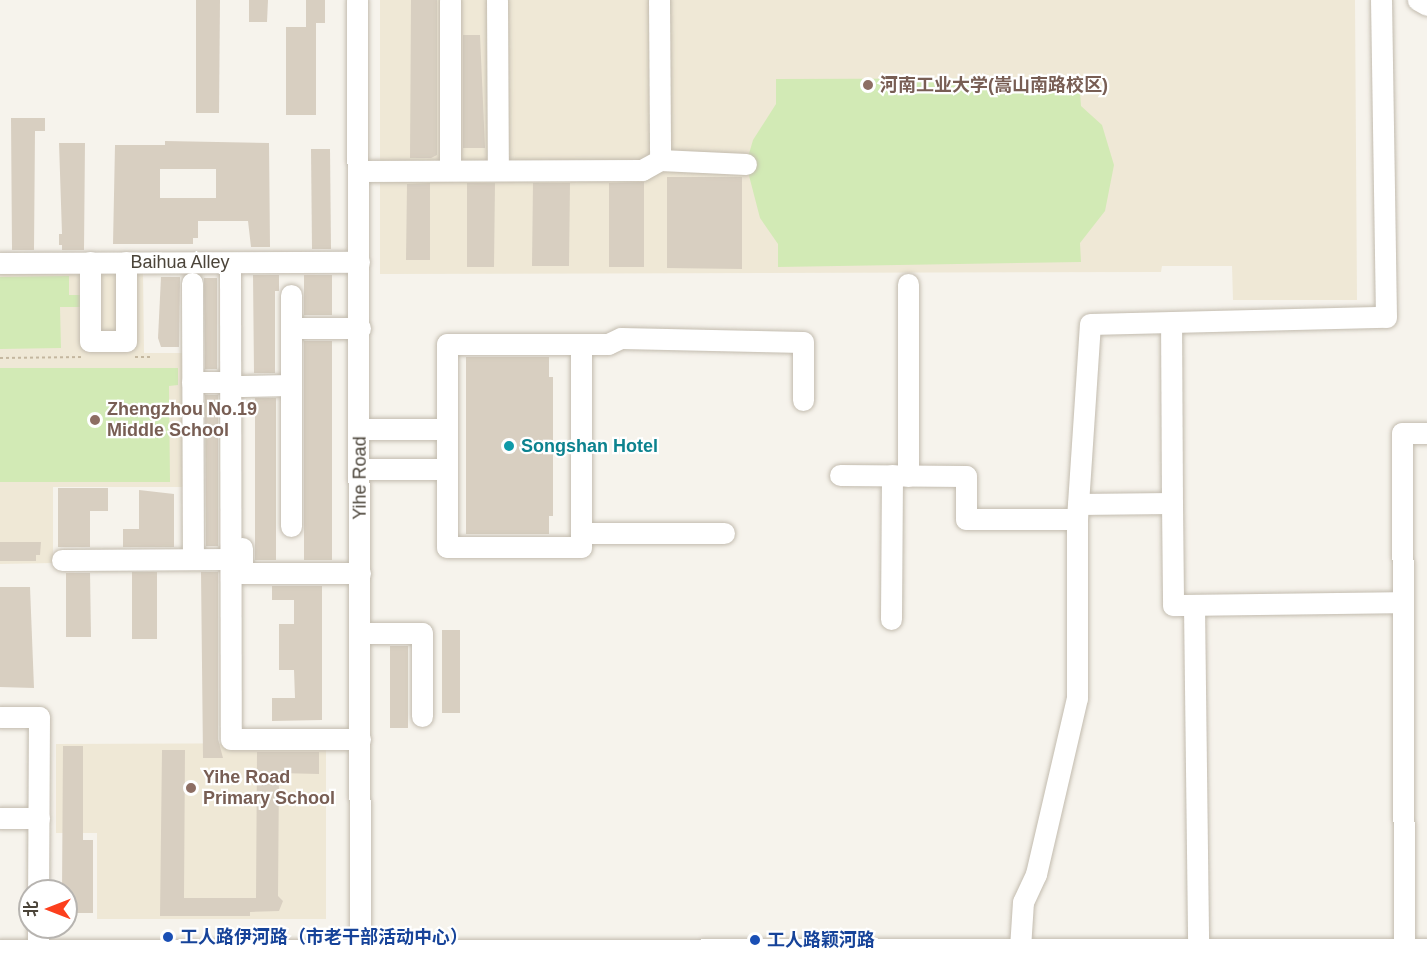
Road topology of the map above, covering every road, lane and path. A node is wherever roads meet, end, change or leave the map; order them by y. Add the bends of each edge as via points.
1 (357, 0) edge
2 (450, 0) edge
3 (497, 0) edge
4 (659, 0) edge
5 (1381, 0) edge
6 (1418, 0) edge
7 (1427, 5) edge
8 (660, 160) junction
9 (746, 164) dead end
10 (450, 170) junction
11 (498, 170) junction
12 (360, 171) junction
13 (90, 262) junction
14 (126, 262) junction
15 (359, 262) junction
16 (0, 263) edge
17 (230, 269) dead end
18 (192, 283) dead end
19 (908, 284) dead end
20 (291, 295) dead end
21 (241, 326) dead end
22 (291, 328) junction
23 (360, 328) junction
24 (1171, 330) dead end
25 (581, 344) junction
26 (0, 357) edge
27 (90, 357) dead end
28 (132, 357) dead end
29 (153, 357) dead end
30 (192, 382) junction
31 (236, 384) junction
32 (291, 386) junction
33 (803, 400) dead end
34 (360, 429) junction
35 (447, 429) junction
36 (1427, 433) edge
37 (360, 469) junction
38 (447, 469) junction
39 (840, 475) dead end
40 (900, 475) junction
41 (1172, 503) junction
42 (1078, 512) junction
43 (291, 526) dead end
44 (581, 533) junction
45 (724, 533) dead end
46 (62, 560) dead end
47 (193, 560) junction
48 (230, 560) junction
49 (360, 573) junction
50 (1403, 602) junction
51 (1194, 605) junction
52 (891, 619) dead end
53 (360, 633) junction
54 (422, 716) dead end
55 (0, 717) edge
56 (360, 739) junction
57 (0, 818) edge
58 (39, 818) junction
59 (38, 879) edge
60 (38, 939) edge
61 (1020, 948) junction
62 (1198, 948) junction
63 (1404, 949) junction
64 (1427, 949) edge
65 (0, 950) edge
66 (38, 950) junction
67 (920, 952) edge
68 (1049, 952) edge
69 (360, 953) edge
70 (1318, 953) edge

1 - 12 street, Yihe Road
2 - 10 street
3 - 11 street
4 - 8 street
5 - 42 street via 1386,317 1090,324
6 - 7 street
8 - 9 street
8 - 11 street via 642,170
10 - 11 street
10 - 12 street
12 - 15 street, Yihe Road
13 - 14 street, Baihua Alley
13 - 14 street via 90,341 126,341
13 - 16 street, Baihua Alley
14 - 15 street, Baihua Alley
15 - 23 street, Yihe Road
17 - 31 street
18 - 30 street
19 - 40 street
20 - 22 street
21 - 31 street
22 - 23 street
22 - 32 street
23 - 34 street, Yihe Road
24 - 41 street
25 - 33 street via 608,344 621,338 803,342
25 - 35 street via 447,344
25 - 44 street
26 - 27 path
28 - 29 path
30 - 31 street
30 - 47 street
31 - 32 street
31 - 48 street
31 - 49 street via 242,573
32 - 43 street
34 - 35 street
34 - 37 street, Yihe Road
35 - 38 street
36 - 50 street via 1402,433
37 - 38 street
37 - 49 street, Yihe Road
38 - 44 street via 447,547 581,547
39 - 40 street
40 - 42 street via 966,476 966,519
40 - 52 street
41 - 42 street
41 - 51 street via 1173,605
42 - 61 street via 1077,698 1036,874 1023,902
44 - 45 street
46 - 47 street
47 - 48 street
48 - 56 street via 231,739
49 - 53 street, Yihe Road
50 - 51 street
50 - 63 street
51 - 62 street
53 - 54 street via 422,633
53 - 56 street, Yihe Road
55 - 58 street via 39,717
56 - 69 street, Yihe Road
57 - 58 street
58 - 59 street
60 - 66 street
61 - 67 street
61 - 68 street
62 - 68 street
62 - 70 street
63 - 64 street
63 - 70 street
65 - 66 street
66 - 69 street
67 - 69 street

